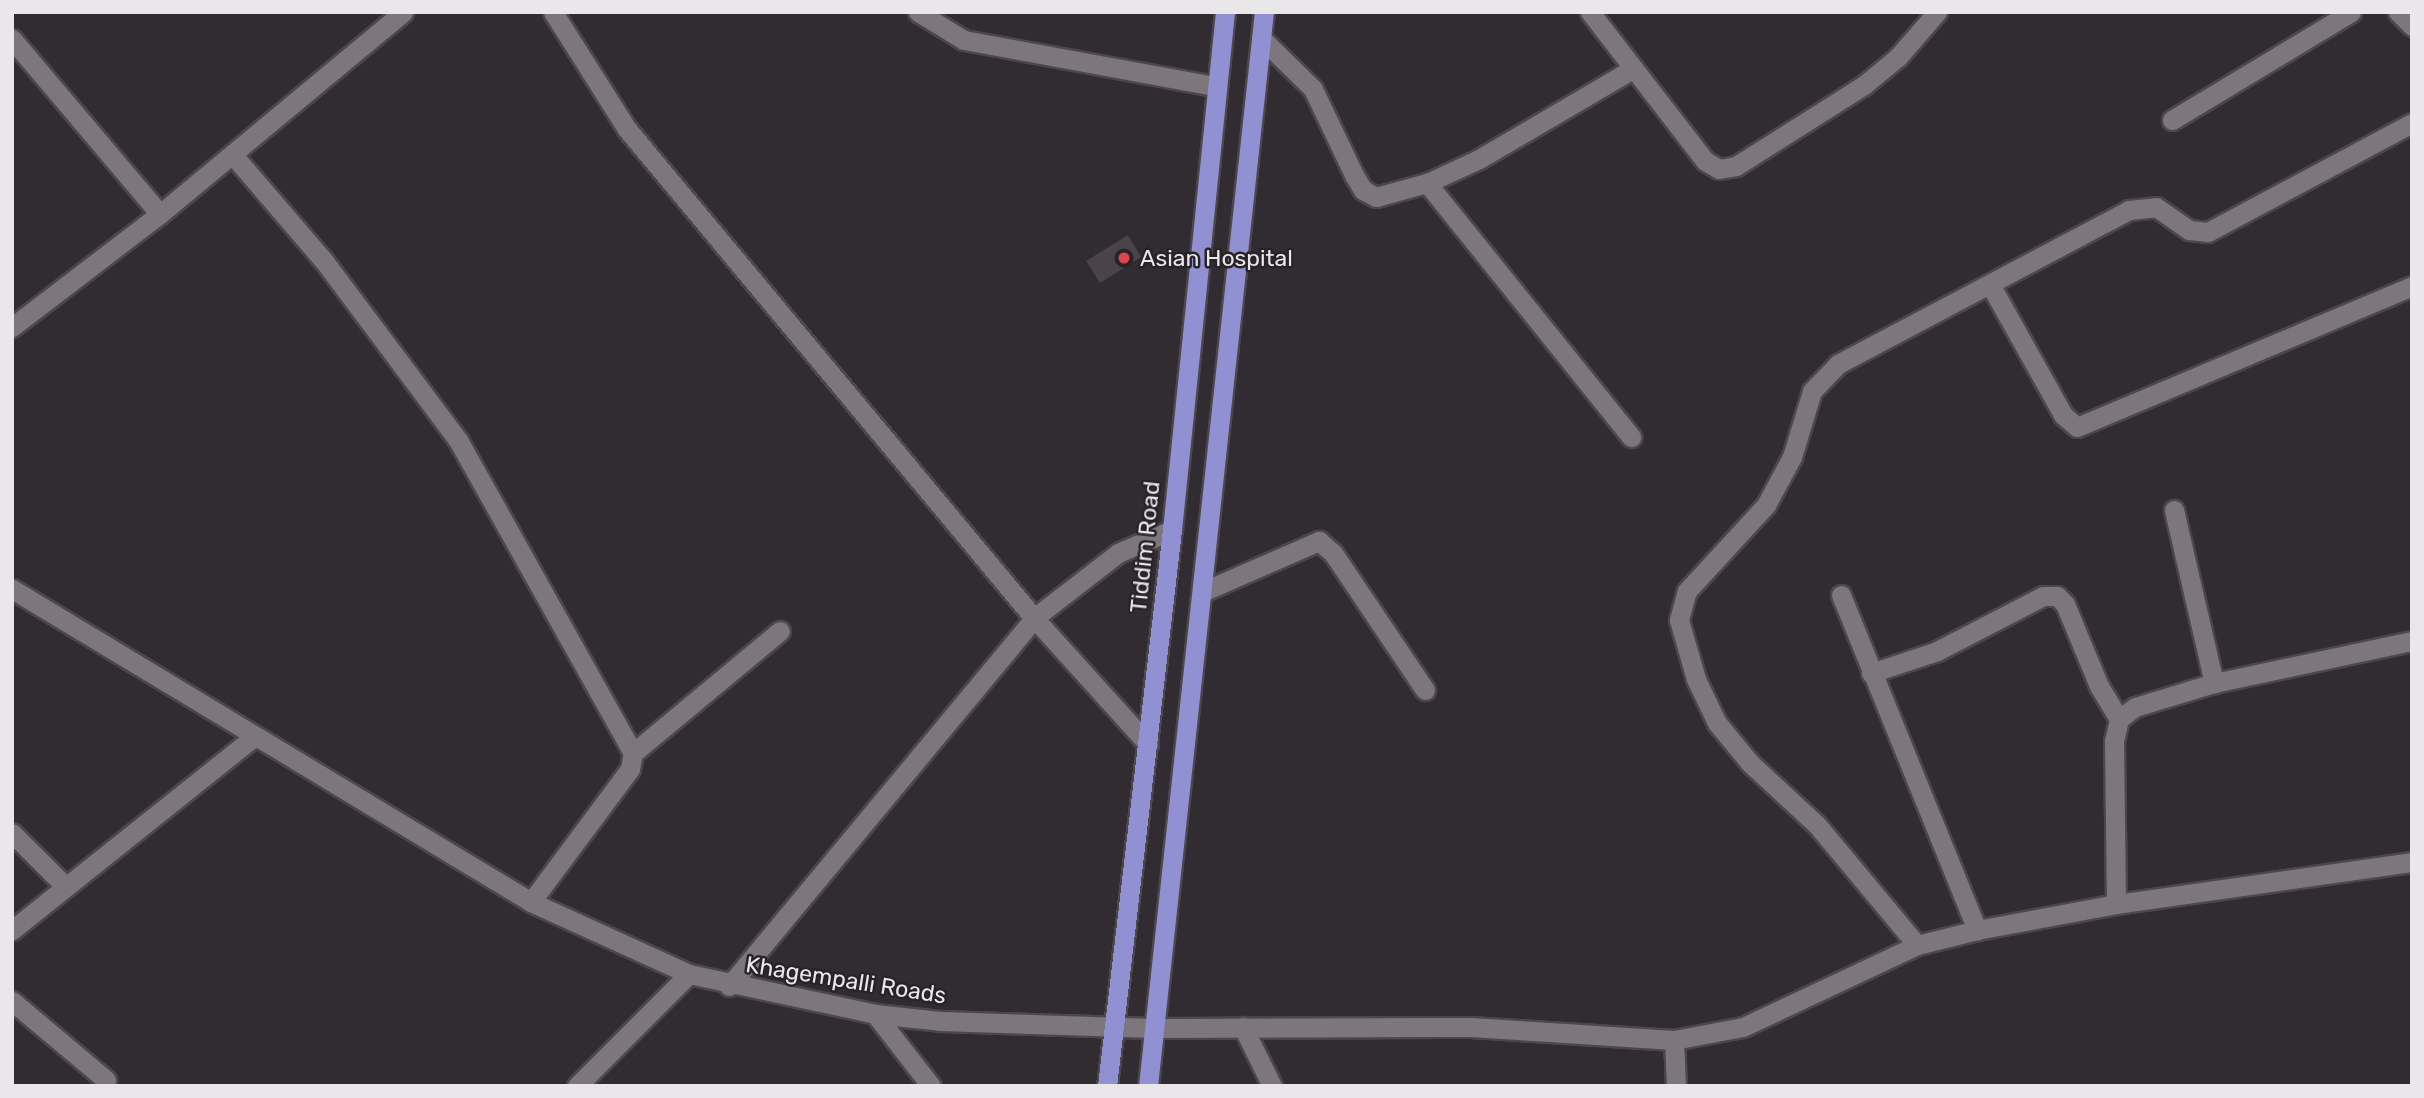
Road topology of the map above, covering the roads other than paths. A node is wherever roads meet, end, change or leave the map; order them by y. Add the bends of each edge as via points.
1 (403, 12) edge
2 (553, 12) edge
3 (918, 12) edge
4 (1225, 12) edge
5 (1264, 12) edge
6 (1590, 12) edge
7 (1937, 12) edge
8 (2351, 12) edge
9 (2398, 12) edge
10 (2412, 26) edge
11 (1261, 38) junction
12 (12, 39) edge
13 (1631, 70) junction
14 (1215, 86) junction
15 (2172, 120) dead end
16 (2412, 123) edge
17 (233, 155) junction
18 (1427, 183) junction
19 (160, 214) junction
20 (1991, 286) junction
21 (2412, 286) edge
22 (12, 327) edge
23 (1631, 437) dead end
24 (2174, 510) dead end
25 (1171, 530) junction
26 (12, 589) edge
27 (1202, 592) junction
28 (1840, 595) dead end
29 (1034, 618) junction
30 (780, 631) dead end
31 (2412, 641) edge
32 (1871, 673) junction
33 (2214, 682) junction
34 (1425, 690) dead end
35 (2119, 719) junction
36 (254, 737) junction
37 (1148, 744) junction
38 (633, 753) junction
39 (12, 833) edge
40 (2412, 862) edge
41 (64, 885) junction
42 (531, 902) junction
43 (2116, 904) junction
44 (12, 930) edge
45 (1977, 930) junction
46 (1917, 945) junction
47 (689, 974) junction
48 (729, 986) junction
49 (12, 1001) edge
50 (875, 1014) junction
51 (1113, 1026) junction
52 (1243, 1027) junction
53 (1154, 1028) junction
54 (1674, 1040) junction
55 (106, 1080) dead end
56 (577, 1086) edge
57 (931, 1086) edge
58 (1107, 1086) edge
59 (1148, 1086) edge
60 (1272, 1086) edge
61 (1676, 1086) edge

1 - 17 street via 302,92
2 - 29 street via 627,129
3 - 14 street via 964,40
4 - 14 highway, Tiddim Road
5 - 11 highway
6 - 13 street
7 - 13 street via 1898,57 1864,85 1736,166 1719,169 1705,161
8 - 15 street
9 - 10 street
11 - 18 street via 1313,89 1363,190 1376,197 1391,197
11 - 27 highway
12 - 19 street
13 - 18 street via 1532,130
14 - 25 highway, Tiddim Road
16 - 20 street via 2208,232 2195,233 2156,207 2142,206
17 - 19 street
17 - 38 street via 324,261 458,440
18 - 23 street
19 - 22 street
20 - 21 street via 2063,415 2077,427
20 - 46 street via 1839,364 1822,379 1812,391 1779,485 1752,523 1687,591 1679,610 1696,679 1717,723 1750,763 1817,825
24 - 33 street
25 - 29 street via 1118,553
25 - 37 highway, Tiddim Road
26 - 36 street, Khagempalli Roads
27 - 34 street via 1320,541 1334,553
27 - 53 highway
28 - 32 street
29 - 37 street
29 - 48 street
30 - 38 street
31 - 33 street
32 - 35 street via 1937,651 2043,596 2057,596 2065,604 2099,686
32 - 45 street
33 - 35 street via 2135,707
35 - 43 street via 2113,741
36 - 41 street
36 - 42 street, Khagempalli Roads
37 - 51 highway, Tiddim Road
38 - 42 street via 630,769
39 - 41 street
40 - 43 street, Khagempalli Roads
41 - 44 street
42 - 47 street, Khagempalli Roads
43 - 45 street, Khagempalli Roads
45 - 46 street, Khagempalli Roads
46 - 54 street, Khagempalli Roads via 1743,1027
47 - 48 street, Khagempalli Roads
47 - 56 street
48 - 50 street, Khagempalli Roads
49 - 55 street
50 - 51 street, Khagempalli Roads via 940,1021
50 - 57 street
51 - 53 street, Khagempalli Roads
51 - 58 highway, Tiddim Road
52 - 53 street, Khagempalli Roads
52 - 54 street, Khagempalli Roads via 1471,1027
52 - 60 street
53 - 59 highway
54 - 61 street

